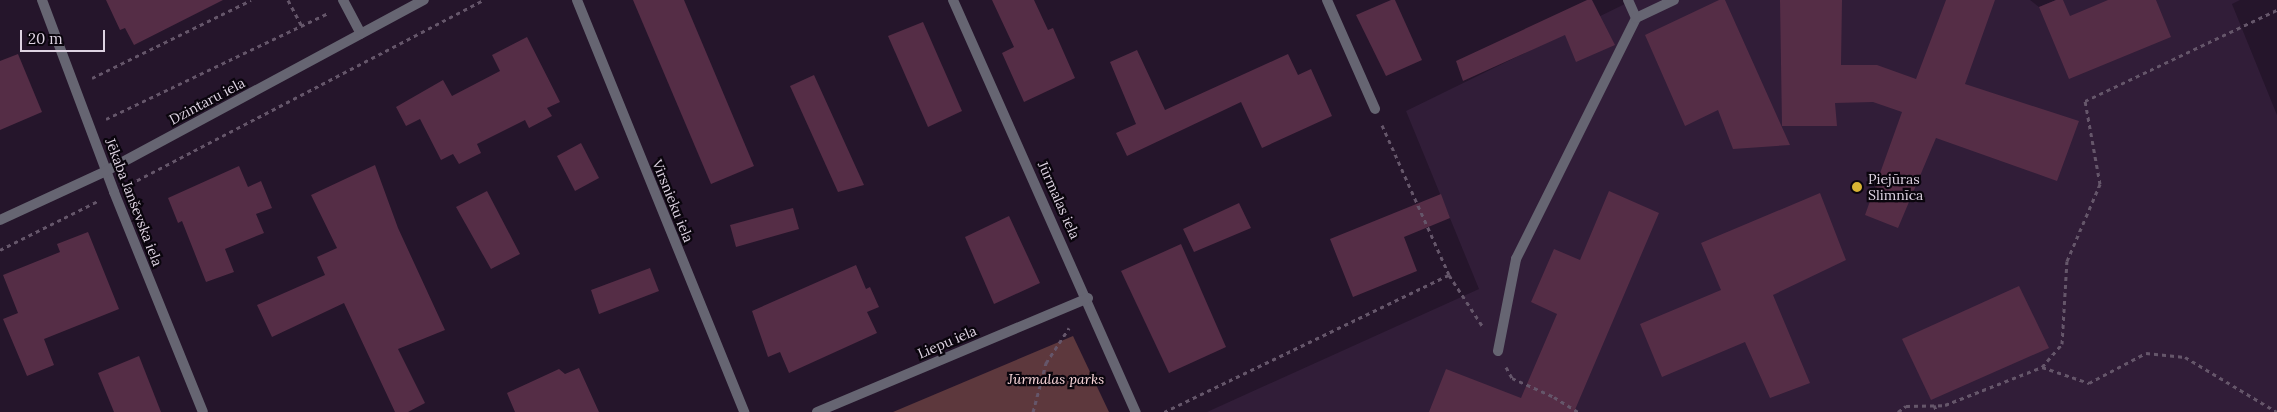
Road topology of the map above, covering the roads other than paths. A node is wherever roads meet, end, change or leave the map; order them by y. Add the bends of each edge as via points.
1 (42, 0) edge
2 (424, 0) edge
3 (577, 0) edge
4 (953, 0) edge
5 (1327, 0) edge
6 (1628, 0) edge
7 (1674, 0) edge
8 (345, 2) edge
9 (1636, 18) junction
10 (361, 34) junction
11 (1375, 109) road end
12 (106, 171) junction
13 (0, 220) edge
14 (1088, 298) junction
15 (1498, 351) dead end
16 (203, 412) edge
17 (744, 412) edge
18 (818, 412) edge
19 (1136, 412) edge

1 - 12 street, Jēkaba Janševska iela
2 - 10 street, Dzintaru iela
3 - 17 street, Virsnieku iela
4 - 14 street, Jūrmalas iela
5 - 11 street
6 - 9 street
7 - 9 street
8 - 10 street
9 - 15 street via 1516,260
10 - 12 street, Dzintaru iela
12 - 13 street, Dzintaru iela
12 - 16 street, Jēkaba Janševska iela
14 - 18 street, Liepu iela
14 - 19 street, Jūrmalas iela

